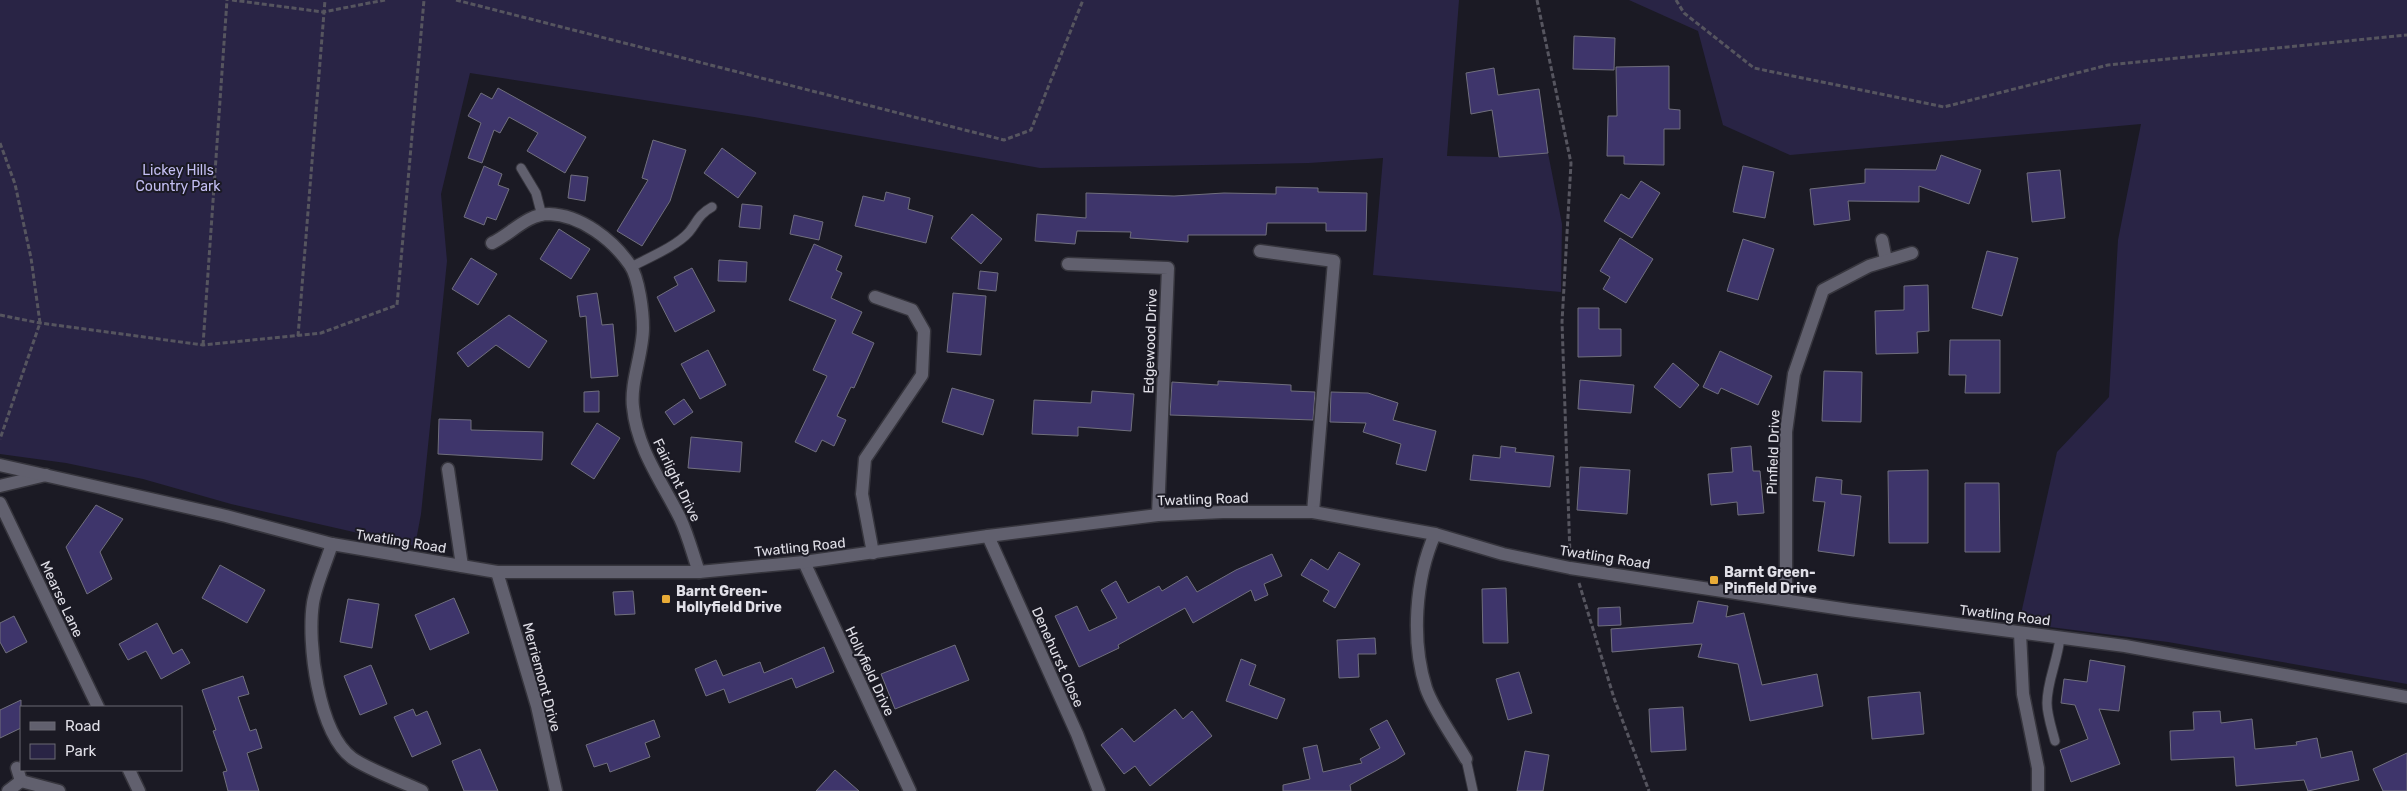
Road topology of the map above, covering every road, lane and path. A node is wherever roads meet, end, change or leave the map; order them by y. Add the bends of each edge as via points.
1 (226, 0) edge
2 (232, 0) edge
3 (325, 0) edge
4 (384, 0) edge
5 (424, 0) edge
6 (456, 0) edge
7 (1082, 0) edge
8 (1537, 0) edge
9 (1676, 0) edge
10 (323, 12) junction
11 (2407, 35) edge
12 (0, 143) edge
13 (521, 168) dead end
14 (712, 207) dead end
15 (542, 216) junction
16 (1882, 240) dead end
17 (492, 243) dead end
18 (1260, 251) dead end
19 (1912, 253) dead end
20 (1886, 260) junction
21 (1068, 264) dead end
22 (631, 266) junction
23 (875, 297) dead end
24 (0, 315) edge
25 (40, 323) junction
26 (298, 336) junction
27 (203, 344) junction
28 (0, 440) edge
29 (0, 465) edge
30 (448, 469) dead end
31 (47, 474) junction
32 (0, 486) edge
33 (0, 503) edge
34 (1313, 512) junction
35 (1158, 515) junction
36 (1435, 534) junction
37 (988, 536) junction
38 (332, 544) junction
39 (873, 553) junction
40 (804, 562) junction
41 (462, 566) junction
42 (1572, 568) junction
43 (496, 572) junction
44 (699, 572) junction
45 (1786, 600) junction
46 (2020, 633) junction
47 (2060, 638) junction
48 (2407, 697) edge
49 (98, 706) edge
50 (2055, 741) dead end
51 (1466, 759) joint
52 (17, 768) dead end
53 (129, 771) edge
54 (21, 781) junction
55 (136, 790) edge
56 (8, 791) edge
57 (59, 791) edge
58 (422, 791) edge
59 (556, 791) edge
60 (910, 791) edge
61 (1099, 791) edge
62 (1473, 791) edge
63 (1649, 791) edge
64 (2038, 791) edge

1 - 27 path
2 - 10 path
3 - 10 path
4 - 10 path
5 - 26 path via 397,305 321,332
6 - 7 path via 1004,140 1031,130
8 - 42 path via 1571,162 1562,322
9 - 11 path via 1684,13 1754,68 1944,107 2108,65
10 - 26 path
12 - 25 path via 15,184 31,258
13 - 15 lane via 536,193
14 - 22 lane via 700,214 688,233 657,254
15 - 17 street, Fairlight Drive via 528,219
15 - 22 street, Fairlight Drive via 549,214 581,222 611,242
16 - 20 street
18 - 34 street via 1334,261
19 - 20 street, Pinfield Drive
20 - 45 street, Pinfield Drive via 1823,290 1794,374 1786,432
21 - 35 street, Edgewood Drive via 1168,268
22 - 44 street, Fairlight Drive via 641,302 643,329 632,406 651,466 681,519
23 - 39 street via 912,310 924,331 922,375 865,459 862,494
24 - 25 path
25 - 27 path
25 - 28 path
26 - 27 path
29 - 31 street, Twatling Road
30 - 41 street
31 - 32 street
31 - 38 street, Twatling Road
33 - 49 street, Mearse Lane
34 - 35 street, Twatling Road
34 - 36 street, Twatling Road
35 - 37 street, Twatling Road
36 - 42 street, Twatling Road via 1503,554
36 - 51 street via 1426,555 1417,604 1420,659 1426,689
37 - 39 street, Twatling Road
37 - 61 street, Denehurst Close via 1077,734
38 - 41 street, Twatling Road
38 - 58 street via 313,602 312,644 324,715 334,739 352,758
39 - 40 street, Twatling Road
40 - 44 street, Twatling Road
40 - 60 street, Hollyfield Drive
41 - 43 street, Twatling Road
42 - 45 street, Twatling Road
42 - 63 path via 1614,698
43 - 44 street, Twatling Road
43 - 59 street, Merriemont Drive via 537,706
45 - 46 street, Twatling Road
46 - 47 street, Twatling Road
46 - 64 street via 2023,694 2038,768
47 - 48 street, Twatling Road via 2125,646
47 - 50 lane via 2047,705
51 - 62 lane
52 - 54 street
53 - 55 street
54 - 56 street
54 - 57 street

